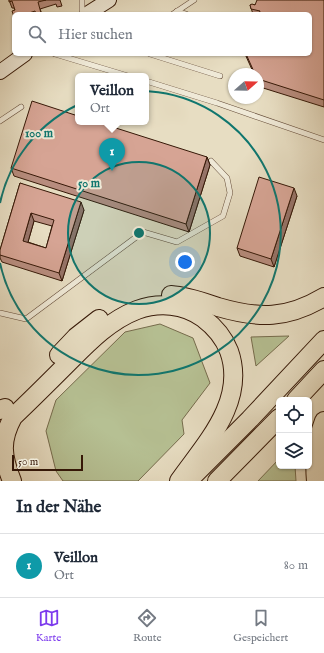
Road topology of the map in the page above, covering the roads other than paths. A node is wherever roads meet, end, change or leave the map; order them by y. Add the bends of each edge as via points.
1 (82, 0) edge
2 (109, 0) edge
3 (194, 0) edge
4 (82, 12) edge
5 (90, 12) edge
6 (175, 12) edge
7 (22, 56) edge
8 (62, 56) edge
9 (156, 56) edge
10 (0, 72) edge
11 (118, 73) edge
12 (220, 76) dead end
13 (149, 83) edge
14 (21, 107) dead end
15 (0, 121) edge
16 (324, 140) edge
17 (211, 161) dead end
18 (324, 297) edge
19 (0, 313) edge
20 (324, 340) edge
21 (324, 370) edge
22 (299, 397) edge
23 (2, 410) edge
24 (276, 421) edge
25 (324, 421) edge
26 (0, 476) edge
27 (5, 481) edge
28 (12, 481) edge
29 (179, 481) edge
30 (188, 481) edge
31 (217, 481) edge
32 (316, 481) edge

1 - 4 lane
2 - 5 main road
3 - 6 lane
7 - 10 main road
8 - 11 lane
9 - 12 lane
13 - 16 lane
14 - 15 lane
17 - 19 lane via 227,178 230,193 223,216 177,242 142,232 26,319
18 - 23 highway via 296,310 263,316 174,295 157,295 133,300 106,314 76,337
20 - 30 highway
21 - 22 highway
24 - 31 highway
25 - 32 highway via 315,455
26 - 27 main road
28 - 29 highway via 1,443 3,434 14,417 83,348 109,326 137,310 166,306 194,313 210,323 228,347 234,375 230,398 221,420

